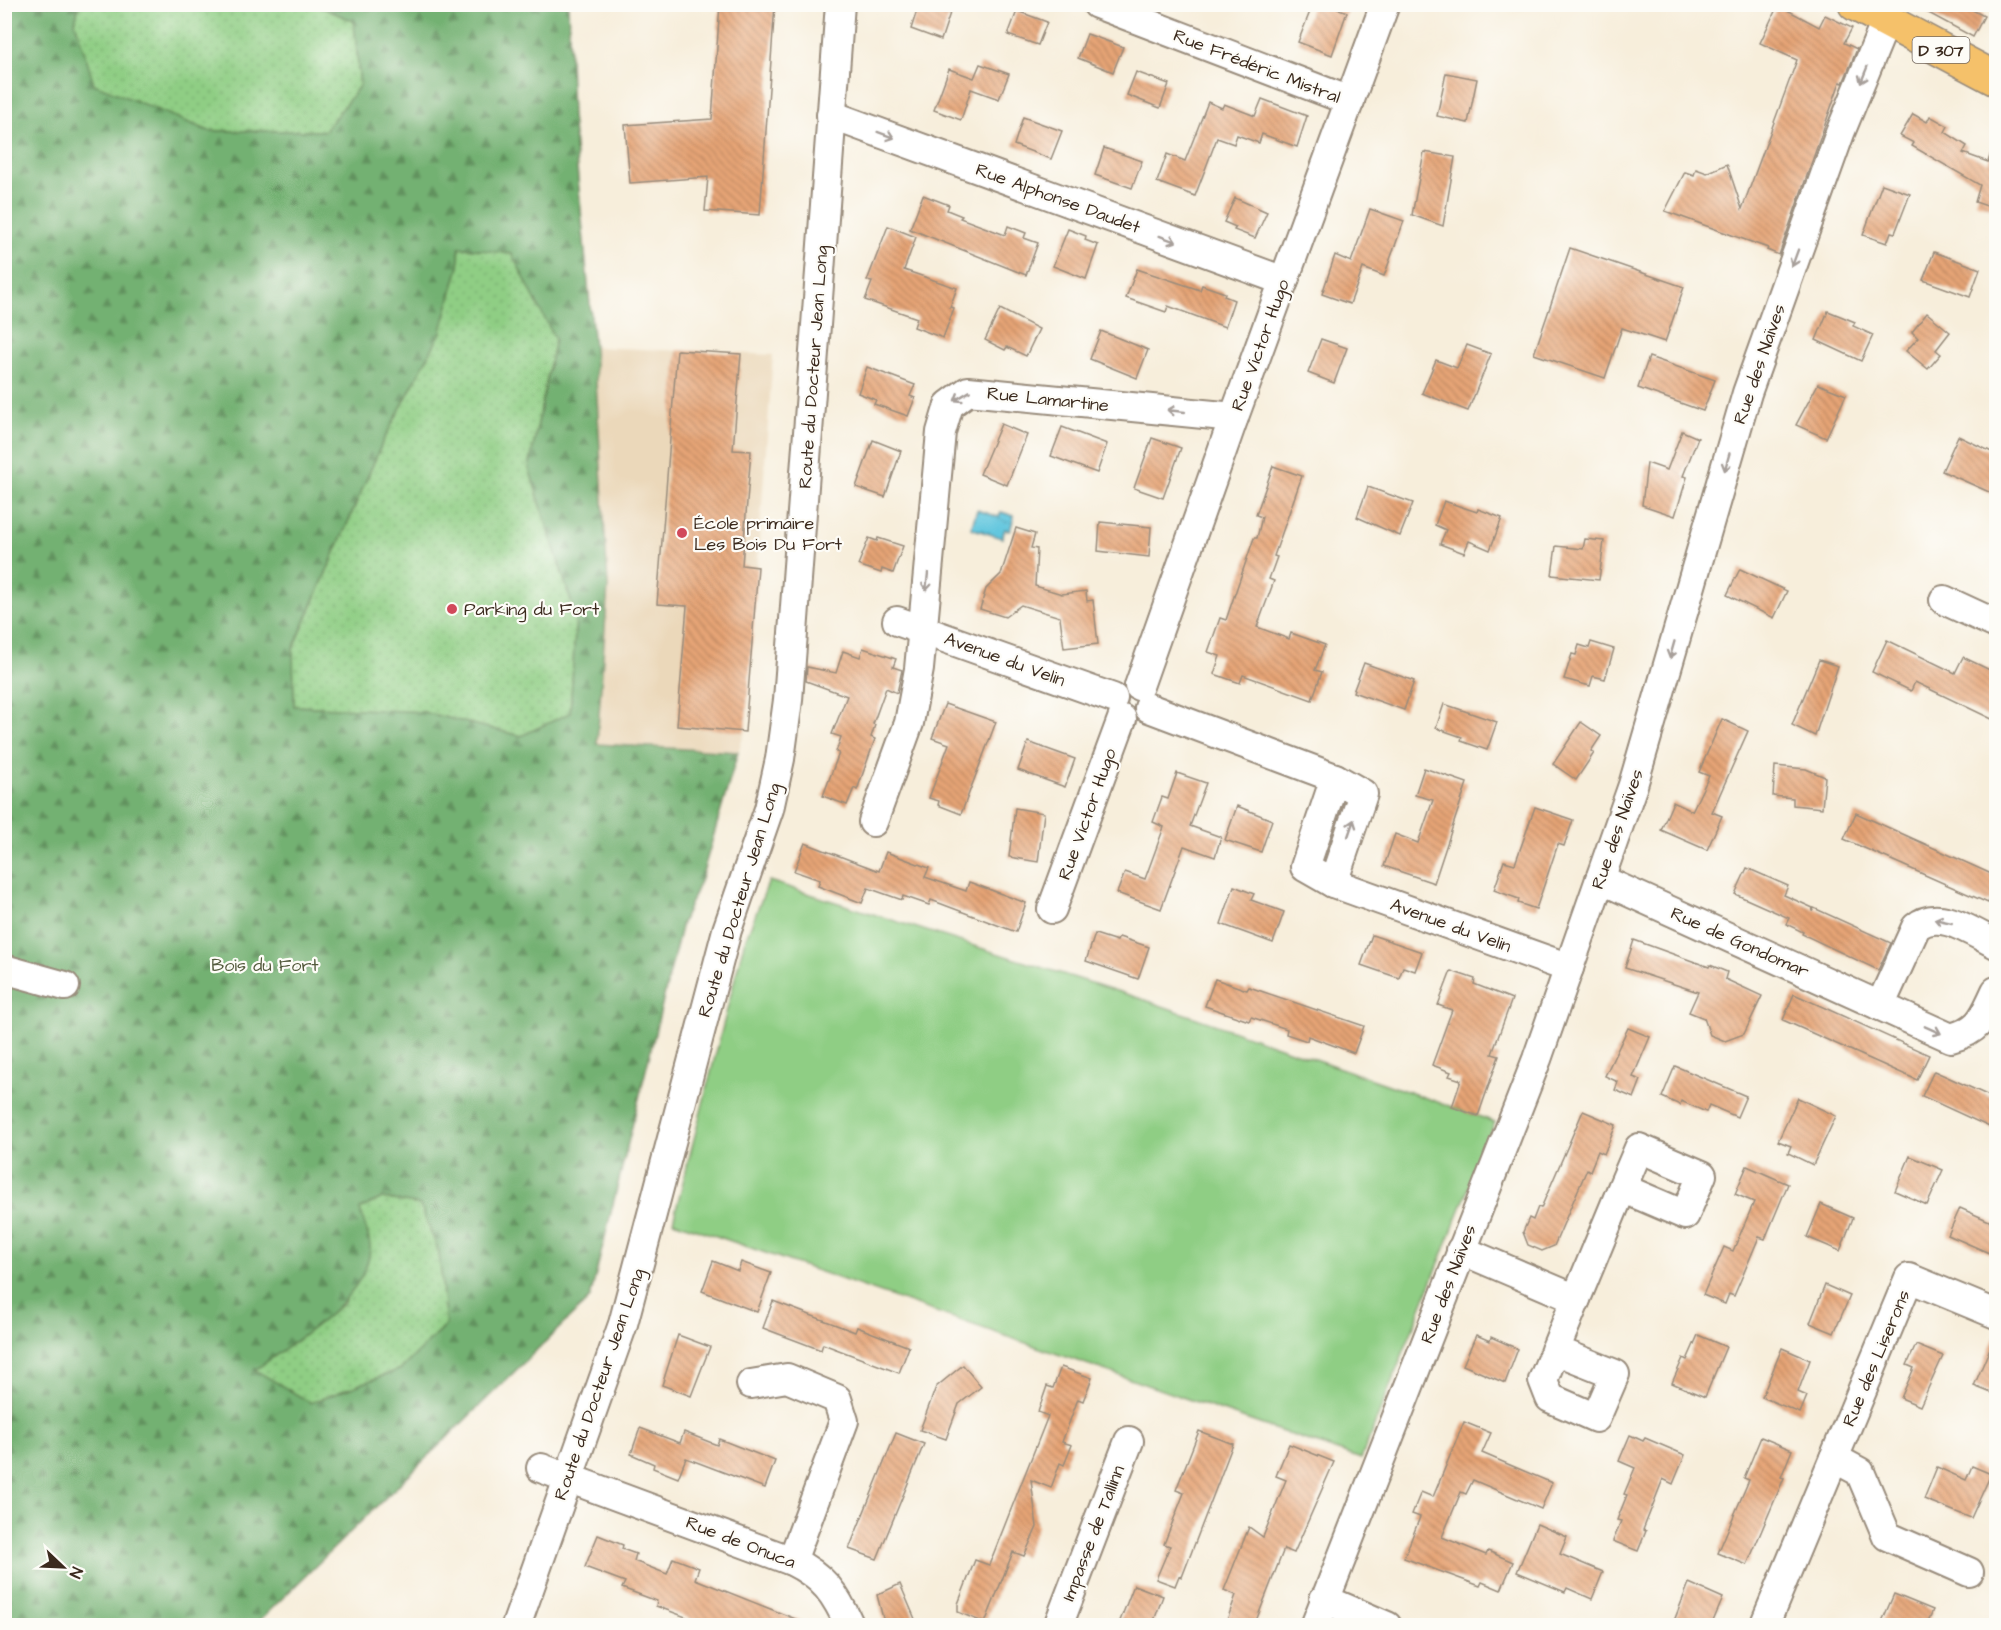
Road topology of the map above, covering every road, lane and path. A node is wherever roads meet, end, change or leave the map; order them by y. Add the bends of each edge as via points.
1 (840, 4) edge
2 (1097, 4) edge
3 (1385, 4) edge
4 (1855, 4) edge
5 (1141, 12) edge
6 (1886, 21) junction
7 (1996, 79) edge
8 (1350, 101) junction
9 (831, 115) junction
10 (1284, 281) junction
11 (1234, 417) junction
12 (1944, 600) dead end
13 (1996, 624) edge
14 (910, 625) junction
15 (1144, 697) junction
16 (1117, 709) junction
17 (873, 822) dead end
18 (1600, 879) junction
19 (1052, 909) dead end
20 (1996, 944) edge
21 (1569, 968) junction
22 (4, 969) edge
23 (65, 986) dead end
24 (1996, 990) edge
25 (1880, 1006) junction
26 (1622, 1188) dead end
27 (1461, 1250) junction
28 (1576, 1299) junction
29 (1996, 1314) edge
30 (1555, 1350) dead end
31 (751, 1384) dead end
32 (1129, 1441) dead end
33 (1834, 1458) junction
34 (541, 1468) dead end
35 (568, 1477) junction
36 (792, 1560) junction
37 (1969, 1572) dead end
38 (1319, 1612) edge
39 (516, 1626) edge
40 (850, 1626) edge
41 (1058, 1626) edge
42 (1387, 1626) edge
43 (1764, 1626) edge

1 - 9 street, Route du Docteur Jean Long
2 - 5 street, Rue Frédéric Mistral
3 - 8 street, Rue Victor Hugo
4 - 6 main road, D 307
5 - 8 street, Rue Frédéric Mistral
6 - 7 main road, D 307
6 -> 18 street, Rue des Naïves via 1840,133 1747,393 1633,785
8 - 10 street, Rue Victor Hugo
9 -> 10 street, Rue Alphonse Daudet
9 - 35 street, Route du Docteur Jean Long via 788,700 777,775 769,809 726,930 623,1324
10 - 11 street, Rue Victor Hugo
11 -> 14 street, Rue Lamartine via 968,391 949,405 941,432
11 - 15 street, Rue Victor Hugo
12 - 13 street
14 - 16 street, Avenue du Velin
14 - 17 street, Rue Lamartine via 919,669 909,723
15 - 16 street via 1121,687
15 - 21 street, Avenue du Velin via 1335,778 1363,794 1332,883
16 - 19 street, Rue Victor Hugo
18 - 21 street, Rue des Naïves
18 - 25 street, Rue de Gondomar
20 -> 25 street via 1942,919 1925,920 1916,927
21 - 27 street, Rue des Naïves
22 - 23 street
25 -> 24 street, Rue de Gondomar via 1952,1038 1970,1033 1983,1020
26 - 28 street
27 - 28 street
27 - 38 street, Rue des Naïves
28 - 30 street
29 - 33 street, Rue des Liserons via 1909,1278
31 - 36 street via 787,1378 837,1399 844,1421
32 - 41 street, Impasse de Tallinn
33 - 37 street via 1860,1472 1887,1536
33 - 43 street, Rue des Liserons
34 - 35 street, Rue de Onuca
35 - 36 street, Rue de Onuca
35 - 39 street, Route du Docteur Jean Long
36 - 40 street, Rue de Onuca via 816,1573 838,1599
38 - 42 street

